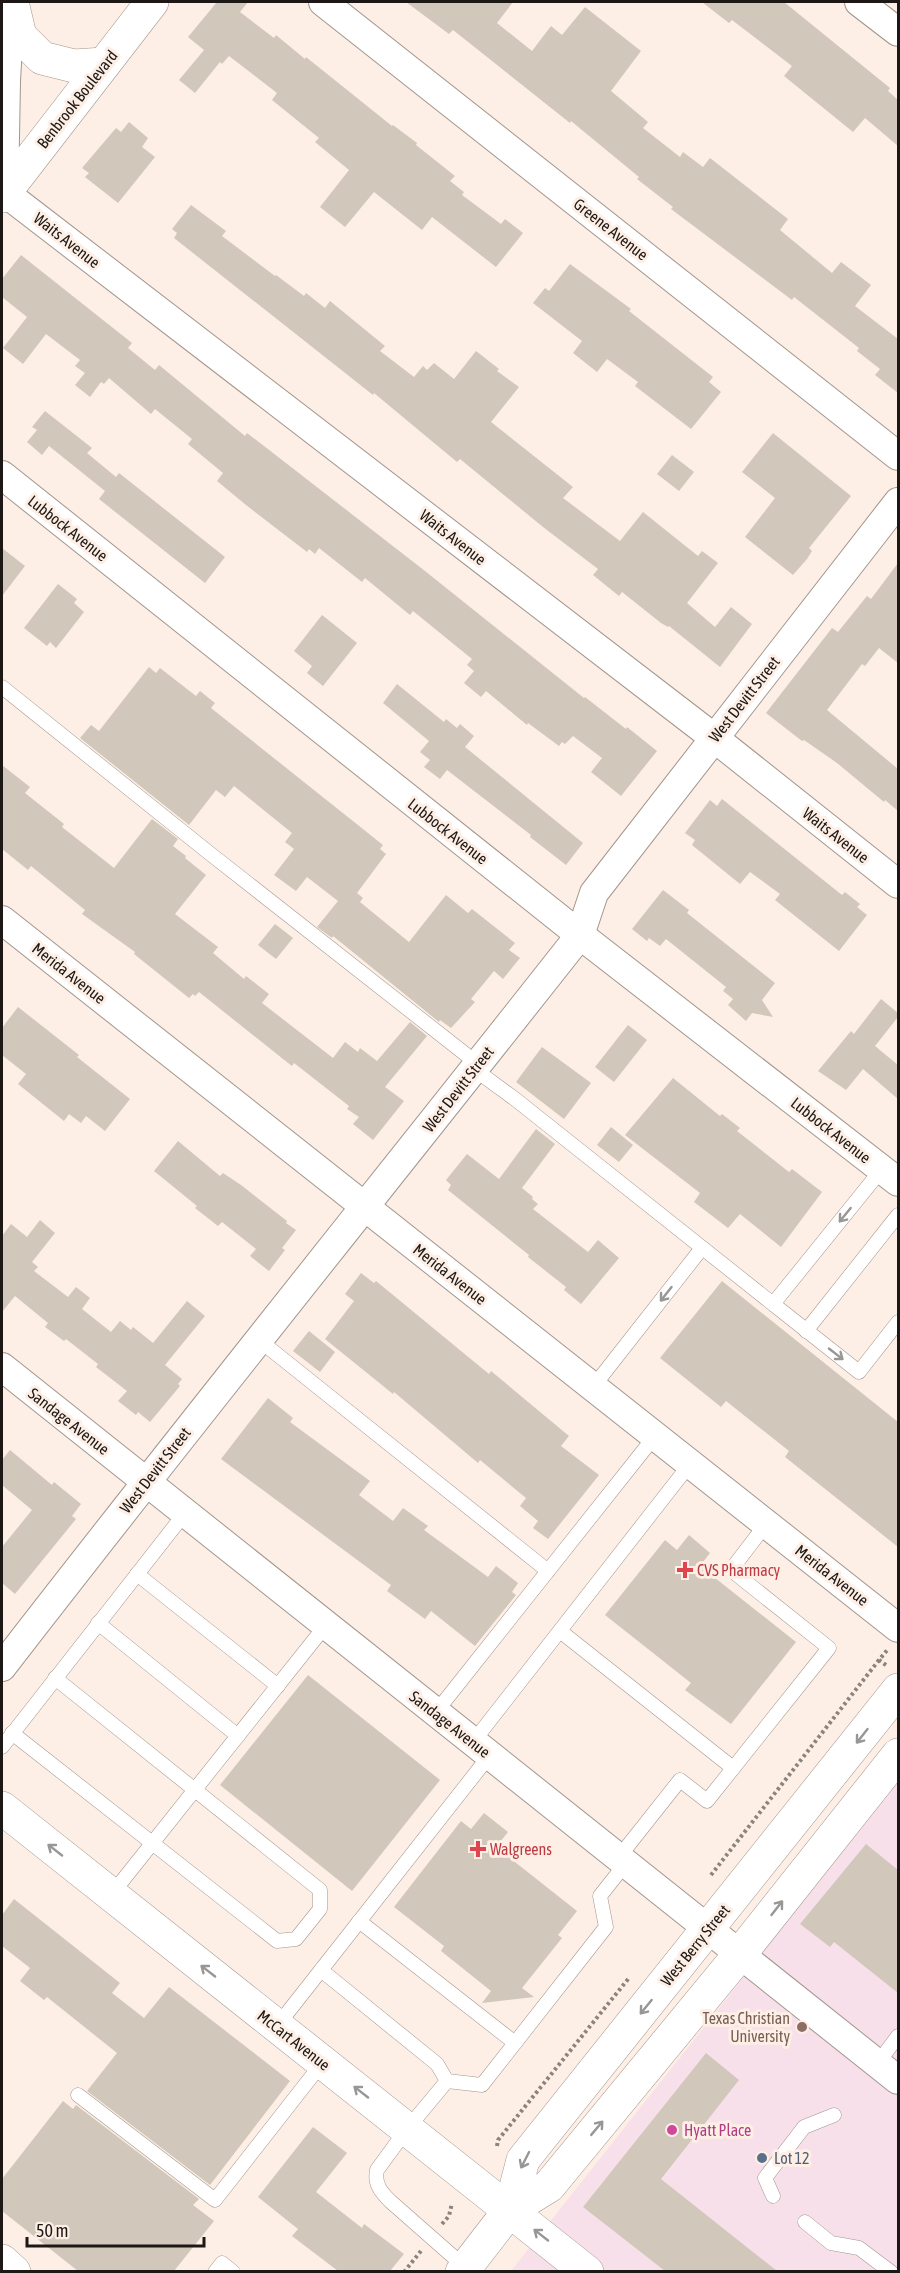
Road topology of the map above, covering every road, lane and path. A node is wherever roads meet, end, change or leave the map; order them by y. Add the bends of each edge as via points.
1 (11, 2) edge
2 (152, 2) edge
3 (323, 2) edge
4 (860, 2) edge
5 (898, 32) edge
6 (104, 64) junction
7 (3, 194) edge
8 (898, 456) edge
9 (2, 475) edge
10 (898, 502) edge
11 (2, 687) edge
12 (713, 737) junction
13 (898, 884) edge
14 (2, 920) edge
15 (580, 935) junction
16 (476, 1066) junction
17 (890, 1176) edge
18 (366, 1207) junction
19 (898, 1215) edge
20 (702, 1248) junction
21 (773, 1304) junction
22 (898, 1322) edge
23 (806, 1331) junction
24 (259, 1340) junction
25 (2, 1367) edge
26 (593, 1387) junction
27 (656, 1436) junction
28 (690, 1464) junction
29 (145, 1481) junction
30 (185, 1513) junction
31 (766, 1524) junction
32 (548, 1571) junction
33 (137, 1574) junction
34 (98, 1623) junction
35 (326, 1625) junction
36 (560, 1631) junction
37 (896, 1636) edge
38 (879, 1660) junction
39 (2, 1667) edge
40 (55, 1678) junction
41 (896, 1681) edge
42 (278, 1686) junction
43 (436, 1712) junction
44 (12, 1733) junction
45 (238, 1736) junction
46 (2, 1747) edge
47 (482, 1749) junction
48 (898, 1755) edge
49 (733, 1768) junction
50 (194, 1791) junction
51 (2, 1808) edge
52 (153, 1842) junction
53 (622, 1860) junction
54 (711, 1875) dead end
55 (111, 1895) junction
56 (359, 1921) junction
57 (709, 1929) junction
58 (741, 1954) junction
59 (636, 1969) dead end
60 (321, 1970) junction
61 (277, 2026) junction
62 (898, 2036) edge
63 (515, 2043) junction
64 (323, 2062) junction
65 (888, 2071) edge
66 (447, 2081) junction
67 (78, 2095) dead end
68 (834, 2115) dead end
69 (407, 2128) junction
70 (497, 2146) dead end
71 (773, 2196) dead end
72 (510, 2210) junction
73 (805, 2222) dead end
74 (2, 2261) edge
75 (464, 2269) edge
76 (14, 2271) edge
77 (587, 2271) edge
78 (891, 2271) edge

1 - 6 main road via 20,36 42,58 74,66
1 - 7 street
2 - 6 main road, Benbrook Boulevard
3 - 8 street, Greene Avenue
4 - 5 street
6 - 7 main road, Benbrook Boulevard
7 - 12 street, Waits Avenue
9 - 15 street, Lubbock Avenue
10 - 12 street, West Devitt Street
11 - 16 lane
12 - 13 street, Waits Avenue
12 - 15 street, West Devitt Street via 594,893
14 - 18 street, Merida Avenue
15 - 16 street, West Devitt Street
15 - 17 street, Lubbock Avenue
16 - 18 street, West Devitt Street
16 - 20 lane
17 -> 21 lane
18 - 24 street, West Devitt Street
18 - 26 street, Merida Avenue
19 - 23 lane
20 - 21 lane
20 -> 26 lane
21 - 23 lane
23 -> 22 lane via 859,1372
24 - 29 street, West Devitt Street
24 - 32 lane
25 - 29 street, Sandage Avenue
26 - 27 street, Merida Avenue
27 - 28 street, Merida Avenue
27 - 32 lane
28 - 31 street, Merida Avenue
28 - 36 lane
29 - 30 street, Sandage Avenue
29 - 39 street, West Devitt Street
30 - 33 lane
30 - 35 street, Sandage Avenue
31 - 37 street, Merida Avenue
31 - 49 lane via 732,1570 829,1648
32 - 43 lane
33 - 34 lane
33 - 42 lane
34 - 40 lane
34 - 45 lane
35 - 42 lane
35 - 43 street, Sandage Avenue
36 - 47 lane
36 - 49 lane
37 - 38 path
38 - 41 path
38 - 54 path
40 - 44 lane
40 - 50 lane
41 -> 57 main road, West Berry Street
42 - 45 lane
43 - 47 street, Sandage Avenue
44 - 46 lane
44 - 52 lane
45 - 50 lane
47 - 53 street, Sandage Avenue
47 - 56 lane
58 -> 48 main road, West Berry Street
49 - 53 lane via 707,1801 680,1780
50 - 52 lane
50 - 52 lane via 320,1890 321,1909 296,1939 277,1941
55 -> 51 main road, McCart Avenue
52 - 55 lane
53 - 57 street, Sandage Avenue
53 - 63 lane via 600,1896 606,1927
61 -> 55 main road, McCart Avenue
56 - 60 lane
56 - 63 lane
57 - 58 street, Sandage Avenue
57 -> 72 main road, West Berry Street via 523,2160
58 - 65 street, Sandage Avenue
72 -> 58 main road, West Berry Street via 549,2186
59 - 70 path
60 - 61 lane
60 - 66 lane via 437,2064
61 - 64 main road, McCart Avenue
62 - 65 lane
63 - 66 lane via 482,2085
64 - 67 lane via 215,2200
69 -> 64 main road, McCart Avenue
66 - 69 lane
68 - 71 lane via 804,2127 780,2156 765,2178
69 - 72 main road, McCart Avenue
69 - 75 lane via 376,2170 379,2189
72 - 75 main road, West Berry Street
77 -> 72 main road, McCart Avenue
73 - 78 lane via 831,2243 859,2248
74 - 76 main road

